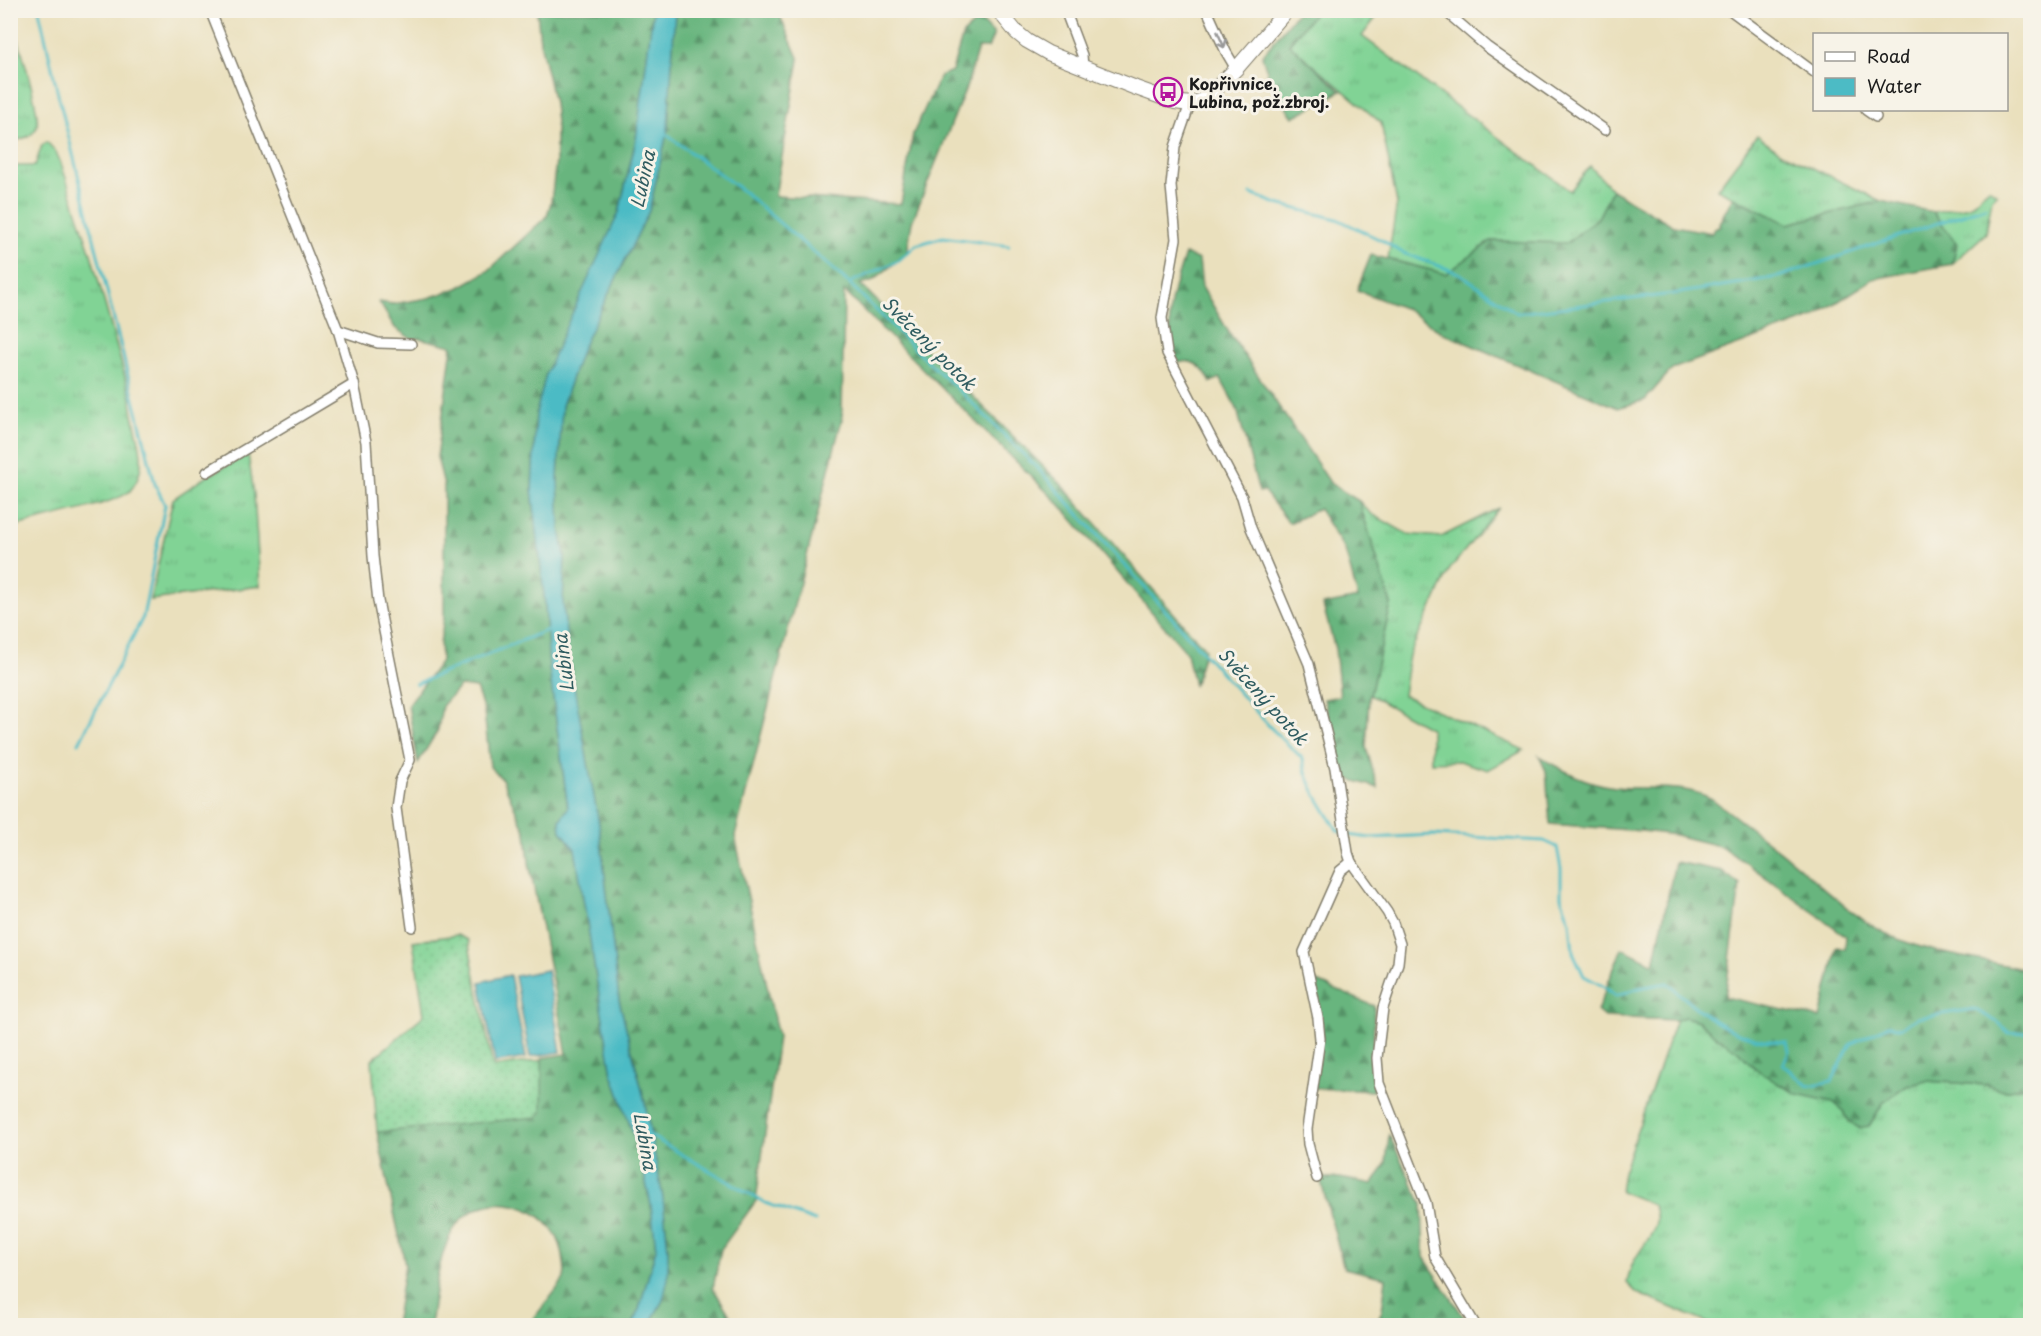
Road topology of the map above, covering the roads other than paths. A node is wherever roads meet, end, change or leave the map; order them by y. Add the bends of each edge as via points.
1 (210, 10) edge
2 (998, 10) edge
3 (1065, 10) edge
4 (1207, 10) edge
5 (1287, 10) edge
6 (1444, 10) edge
7 (1730, 10) edge
8 (1083, 67) junction
9 (1236, 69) junction
10 (1813, 71) edge
11 (1190, 104) junction
12 (1867, 111) edge
13 (1876, 117) dead end
14 (1605, 130) dead end
15 (338, 330) junction
16 (411, 344) dead end
17 (354, 384) junction
18 (207, 472) dead end
19 (1351, 862) junction
20 (412, 927) dead end
21 (1317, 1178) dead end
22 (1476, 1326) edge

1 - 15 street
2 - 8 street via 1027,41
3 - 8 street
4 -> 9 street
5 - 9 street
6 - 14 street via 1487,47
7 - 10 street
8 - 11 street via 1175,102
9 - 11 street via 1201,101
11 - 19 street via 1175,147 1171,190 1176,239 1162,318 1167,353 1242,497 1251,528 1309,664 1335,768
12 - 13 street
15 - 16 street via 378,343
15 - 17 street
17 - 18 street
17 - 20 street via 366,442 378,601 410,760 400,781 396,808
19 - 21 street via 1340,871 1304,952 1320,1039 1306,1128
19 - 22 street via 1387,912 1400,944 1383,1008 1377,1058 1379,1083 1426,1203 1436,1257

